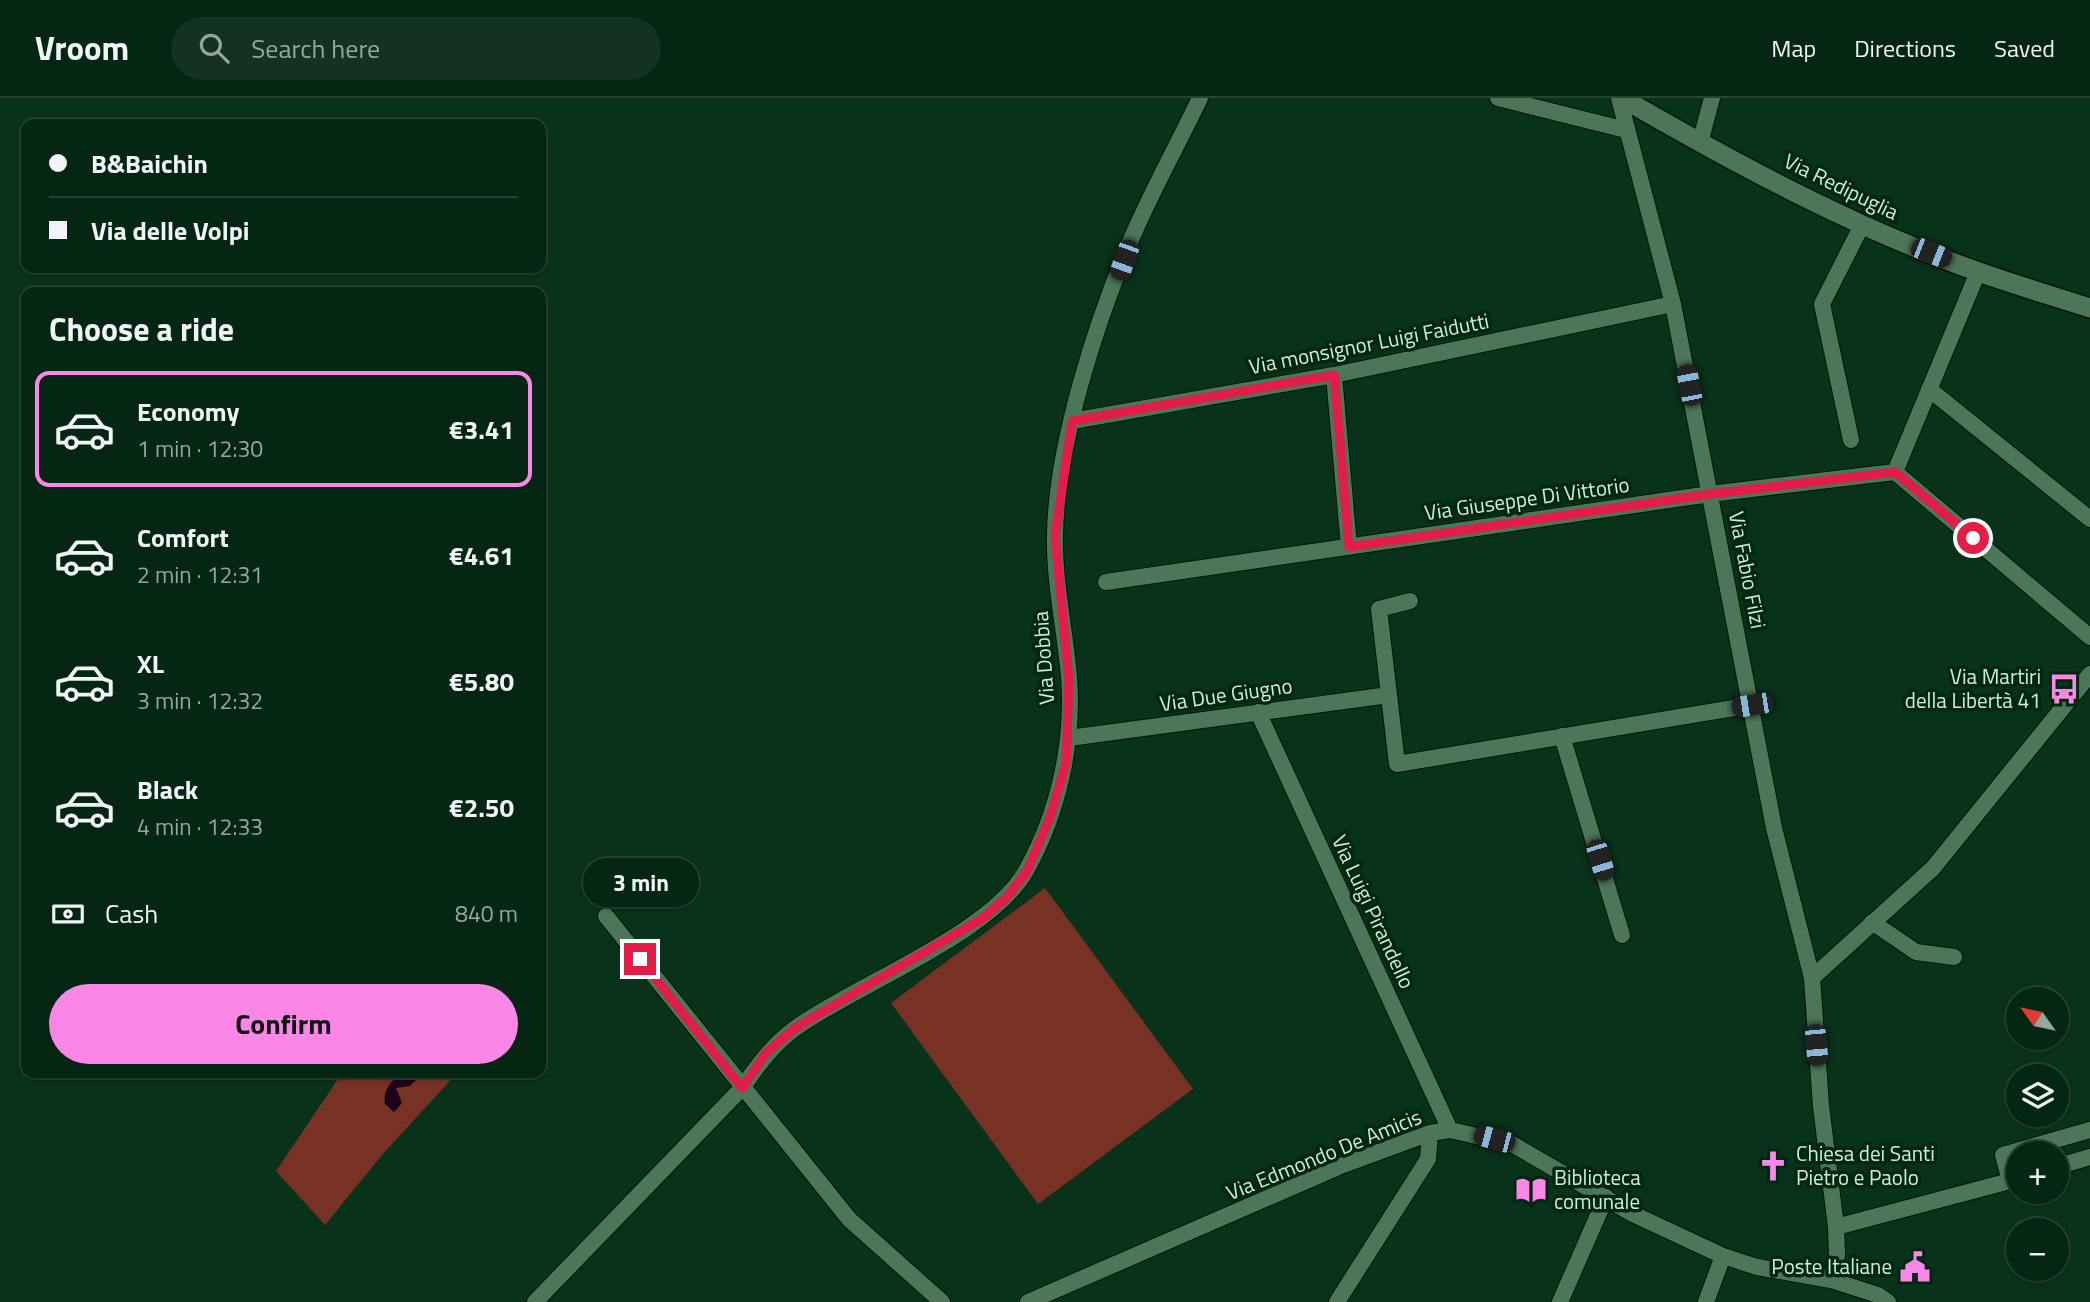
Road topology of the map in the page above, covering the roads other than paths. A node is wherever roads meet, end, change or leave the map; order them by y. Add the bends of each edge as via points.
1 (1200, 98) edge
2 (1498, 98) edge
3 (1620, 98) edge
4 (1712, 98) edge
5 (1626, 130) junction
6 (1700, 143) junction
7 (1862, 225) junction
8 (1978, 272) junction
9 (1674, 304) junction
10 (2090, 307) edge
11 (1334, 375) junction
12 (1929, 389) junction
13 (1072, 421) junction
14 (1851, 439) dead end
15 (1895, 472) junction
16 (1710, 494) junction
17 (2090, 519) edge
18 (1349, 547) junction
19 (1106, 582) dead end
20 (1410, 601) dead end
21 (2090, 637) edge
22 (2090, 674) edge
23 (1389, 695) junction
24 (1752, 705) junction
25 (1258, 712) junction
26 (1562, 736) junction
27 (1069, 738) junction
28 (606, 916) dead end
29 (1872, 922) junction
30 (1622, 935) dead end
31 (1954, 957) dead end
32 (1812, 978) junction
33 (742, 1088) junction
34 (1450, 1130) junction
35 (2090, 1130) edge
36 (1430, 1133) junction
37 (2053, 1141) edge
38 (2090, 1157) edge
39 (2069, 1163) edge
40 (2006, 1182) edge
41 (1606, 1198) junction
42 (1836, 1227) junction
43 (1723, 1256) junction
44 (1831, 1280) junction
45 (536, 1302) edge
46 (942, 1302) edge
47 (1028, 1302) edge
48 (1337, 1302) edge
49 (1560, 1302) edge
50 (1706, 1302) edge
51 (1888, 1302) edge

1 - 13 street, Via Dobbia via 1132,238
2 - 5 street
3 - 5 street, Via Fabio Filzi
3 - 6 street, Via Redipuglia
4 - 6 street
5 - 9 street, Via Fabio Filzi
6 - 7 street, Via Redipuglia
7 - 8 street, Via Redipuglia
7 - 14 street via 1822,304
8 - 10 street, Via Redipuglia
8 - 12 street
9 - 11 street, Via monsignor Luigi Faidutti
9 - 16 street, Via Fabio Filzi
11 - 13 street, Via monsignor Luigi Faidutti
11 - 18 street
12 - 15 street
12 - 17 street
13 - 27 street, Via Dobbia via 1055,536 1069,680
15 - 16 street, Via Giuseppe Di Vittorio
15 - 21 street
16 - 18 street, Via Giuseppe Di Vittorio
16 - 24 street, Via Fabio Filzi
18 - 19 street, Via Giuseppe Di Vittorio
20 - 23 street via 1379,609
22 - 29 street via 1933,868
23 - 25 street, Via Due Giugno
23 - 26 street via 1398,764
24 - 26 street
24 - 32 street, Via Fabio Filzi via 1774,828
25 - 27 street, Via Due Giugno
25 - 34 street, Via Luigi Pirandello
26 - 30 street
27 - 33 street, Via Dobbia via 1050,817 1027,871 1007,897 983,918 795,1028 766,1053
28 - 33 street
29 - 31 street via 1916,952
29 - 32 street
32 - 42 street, Via Fabio Filzi
33 - 45 street, Via Dobbia
33 - 46 street via 849,1219
34 - 36 street, Via Edmondo De Amicis
34 - 41 street, Via Edmondo De Amicis via 1512,1144
35 - 37 street
36 - 47 street, Via Edmondo De Amicis via 1343,1165
36 - 48 street via 1428,1159
38 - 39 street
40 - 42 street
41 - 43 street, Via Edmondo De Amicis
41 - 49 street
42 - 44 street, Via Fabio Filzi via 1838,1255
43 - 44 street, Via Edmondo De Amicis via 1758,1268
43 - 50 street
44 - 51 street, Via Edmondo De Amicis

